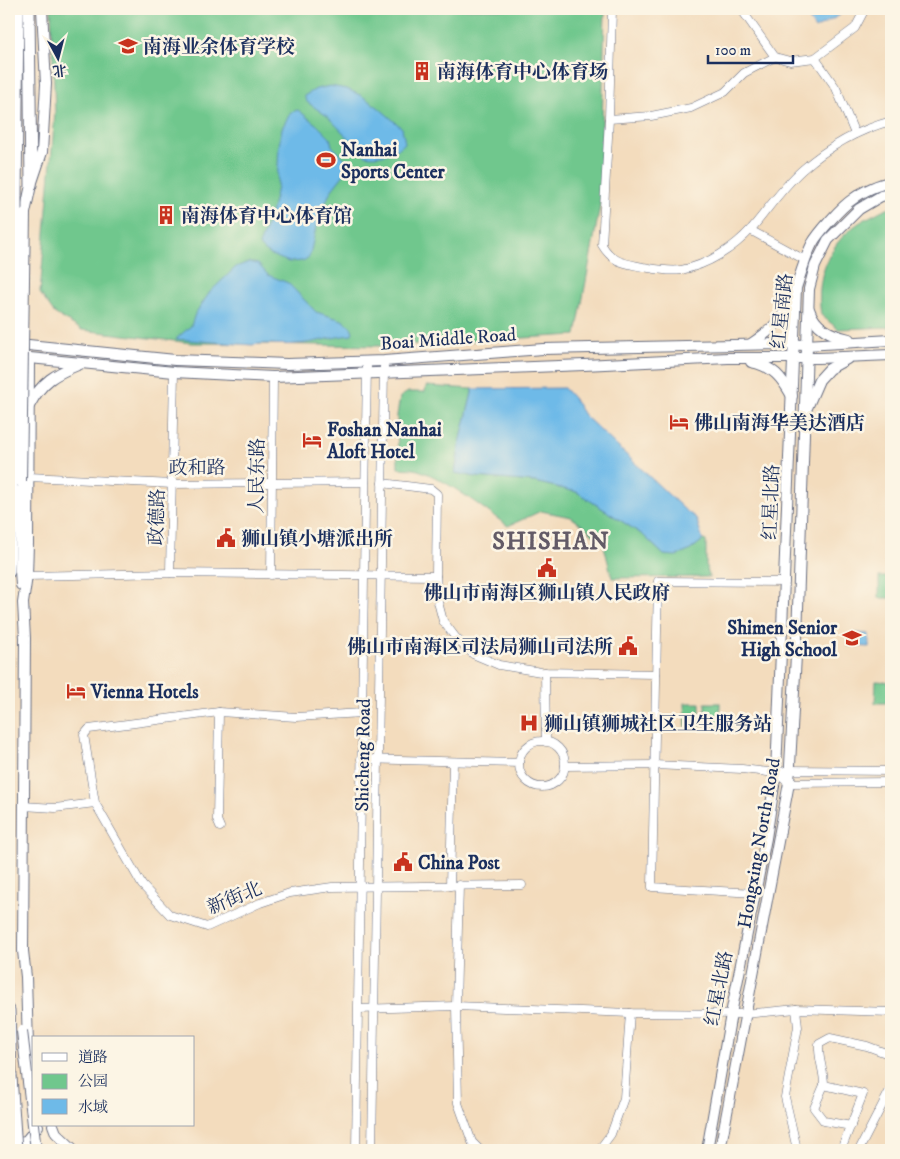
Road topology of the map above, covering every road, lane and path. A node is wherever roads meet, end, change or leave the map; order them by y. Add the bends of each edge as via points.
1 (18, 9) edge
2 (29, 9) edge
3 (42, 9) edge
4 (612, 9) edge
5 (740, 9) edge
6 (865, 9) edge
7 (775, 58) junction
8 (815, 58) junction
9 (609, 119) junction
10 (891, 121) edge
11 (855, 134) junction
12 (891, 182) edge
13 (31, 185) junction
14 (891, 194) edge
15 (750, 230) junction
16 (805, 260) junction
17 (796, 288) junction
18 (808, 304) junction
19 (891, 340) edge
20 (859, 342) junction
21 (9, 343) edge
22 (750, 345) junction
23 (793, 345) junction
24 (806, 345) junction
25 (891, 355) edge
26 (9, 356) edge
27 (850, 357) junction
28 (30, 358) junction
29 (728, 358) junction
30 (793, 358) junction
31 (806, 358) junction
32 (384, 361) junction
33 (367, 362) junction
34 (81, 364) junction
35 (174, 372) junction
36 (384, 372) junction
37 (366, 373) junction
38 (273, 378) junction
39 (9, 393) edge
40 (792, 397) junction
41 (28, 408) junction
42 (804, 415) junction
43 (21, 482) junction
44 (365, 482) junction
45 (382, 483) junction
46 (173, 484) junction
47 (272, 484) junction
48 (9, 572) edge
49 (170, 573) junction
50 (271, 575) junction
51 (364, 575) junction
52 (382, 575) junction
53 (27, 576) junction
54 (436, 576) junction
55 (785, 582) junction
56 (23, 603) junction
57 (545, 672) junction
58 (656, 674) junction
59 (219, 712) junction
60 (362, 713) junction
61 (546, 742) junction
62 (361, 759) junction
63 (378, 759) junction
64 (453, 762) junction
65 (519, 764) junction
66 (654, 765) junction
67 (565, 766) junction
68 (790, 770) junction
69 (891, 771) edge
70 (776, 773) junction
71 (891, 782) edge
72 (789, 783) junction
73 (95, 803) junction
74 (23, 806) junction
75 (220, 827) dead end
76 (522, 885) dead end
77 (360, 886) junction
78 (376, 886) junction
79 (450, 886) junction
80 (459, 886) junction
81 (755, 893) junction
82 (22, 951) junction
83 (456, 1006) junction
84 (374, 1008) junction
85 (359, 1009) junction
86 (796, 1009) junction
87 (9, 1010) edge
88 (891, 1012) edge
89 (630, 1014) junction
90 (731, 1014) junction
91 (745, 1014) junction
92 (891, 1054) edge
93 (32, 1069) edge
94 (824, 1085) junction
95 (891, 1088) edge
96 (32, 1116) edge
97 (33, 1126) edge
98 (37, 1126) edge
99 (52, 1126) edge
100 (850, 1126) junction
101 (9, 1142) edge
102 (16, 1150) edge
103 (36, 1150) edge
104 (74, 1150) edge
105 (356, 1150) edge
106 (372, 1150) edge
107 (480, 1150) edge
108 (599, 1150) edge
109 (707, 1150) edge
110 (720, 1150) edge
111 (794, 1150) edge
112 (841, 1150) edge
113 (858, 1150) edge

1 - 43 highway, bridge via 16,316
2 - 13 highway
3 - 13 main road via 46,84 42,152
4 - 9 street
5 - 7 street
6 - 8 street via 854,28
7 - 8 street via 790,61
7 - 9 street via 744,73 725,92 691,108 651,116
8 - 11 street via 836,88
9 - 15 street via 602,245 609,257 658,270 680,270 707,262
10 - 11 street
11 - 15 street via 801,171
12 - 16 main road, 红星南路 via 852,199 813,242
13 - 43 main road, bridge via 24,213
14 - 18 main road, Hongxing North Road via 859,209 828,240 816,266
15 - 16 street
16 - 17 main road, 红星南路
17 - 22 main road via 782,318
17 - 23 main road, 红星南路
18 - 20 main road via 812,317 823,330
18 - 24 main road, Hongxing North Road
19 - 20 main road, Boai Middle Road
20 - 24 main road, Boai Middle Road
21 - 33 main road, Boai Middle Road via 175,360 287,364
22 - 23 main road, Boai Middle Road
22 - 32 main road, Boai Middle Road via 543,349
23 - 24 main road, Boai Middle Road
23 - 30 main road, 红星南路
24 - 31 main road, Hongxing North Road
25 - 27 main road, Boai Middle Road
26 - 28 main road, Boai Middle Road
27 - 31 main road, Boai Middle Road
27 - 42 main road via 829,369 819,380
28 - 34 main road, Boai Middle Road
28 - 41 main road
29 - 30 main road, Boai Middle Road
29 - 36 main road, Boai Middle Road
29 - 40 main road via 771,369 782,379
30 - 31 main road, Boai Middle Road
30 - 40 main road, 红星南路
31 - 42 main road, Hongxing North Road
32 - 33 main road, Boai Middle Road
32 - 36 street, Shicheng Road
33 - 37 street, Shicheng Road
34 - 35 main road, Boai Middle Road
34 - 41 main road via 48,380
35 - 38 main road, Boai Middle Road
35 - 46 street, 政德路
36 - 37 main road, Boai Middle Road
36 - 45 street, Shicheng Road
37 - 38 main road, Boai Middle Road
37 - 44 street, Shicheng Road
38 - 47 street, 人民东路
39 - 41 main road via 20,396
40 - 55 main road, 红星北路
41 - 43 main road
42 - 68 main road, Hongxing North Road
43 - 46 street, 政和路
43 - 48 highway
43 - 53 main road
43 - 56 main road
44 - 47 street, 政和路
44 - 51 street, Shicheng Road
45 - 52 street, Shicheng Road
45 - 54 street via 431,489 437,494
46 - 47 street, 政和路
46 - 49 street, 政德路
47 - 50 street, 人民东路
49 - 50 street
49 - 53 street
50 - 51 street
51 - 52 street
51 - 60 street, Shicheng Road
52 - 54 street
52 - 63 street, Shicheng Road
53 - 56 main road
54 - 57 street via 443,621 473,654 499,665
55 - 58 street via 658,581
55 - 70 main road, Hongxing North Road
56 - 74 main road
57 - 58 street
57 - 61 street
58 - 66 street
59 - 60 street via 296,717
59 - 73 street, 新街北 via 89,729 84,735
59 - 75 street via 217,820
60 - 62 street, Shicheng Road
61 - 65 street via 528,746
61 - 67 street via 561,751
62 - 63 street
62 - 77 street, Shicheng Road
63 - 64 street
63 - 78 street, Shicheng Road
64 - 65 street
64 - 79 street
65 - 67 street via 524,778 530,784 542,787 558,780
66 - 67 street
66 - 70 street
66 - 81 street via 652,887
68 - 69 street
68 - 70 street
68 - 72 main road, Hongxing North Road
70 - 72 street
70 - 81 main road, 红星北路
71 - 72 street
72 - 91 main road, Hongxing North Road
73 - 74 street via 55,808
73 - 77 street, 新街北 via 142,885 170,915 207,927 290,893 332,886
74 - 82 main road
76 - 80 street, 新街北
77 - 78 street, 新街北
77 - 85 street, Shicheng Road
78 - 79 street, 新街北
78 - 84 street, Shicheng Road
79 - 80 street, 新街北
80 - 83 street
81 - 90 main road, 红星北路
82 - 93 main road
82 - 96 main road, bridge via 19,990
83 - 84 street
83 - 89 street
83 - 107 street via 458,1103 472,1142
84 - 85 street
84 - 106 street, Shicheng Road
85 - 105 street, Shicheng Road
86 - 88 street
86 - 91 street
86 - 111 street via 798,1027 785,1097 796,1145
87 - 102 highway, bridge
89 - 90 street
89 - 108 street via 624,1098 611,1134
90 - 91 street
90 - 109 main road, 红星北路
91 - 110 main road, Hongxing North Road
92 - 94 street via 830,1038 819,1044
94 - 100 street via 814,1108 824,1121
94 - 100 street via 863,1094
95 - 113 street
97 - 103 main road, bridge
98 - 101 main road via 26,1141
99 - 104 main road
100 - 112 street

